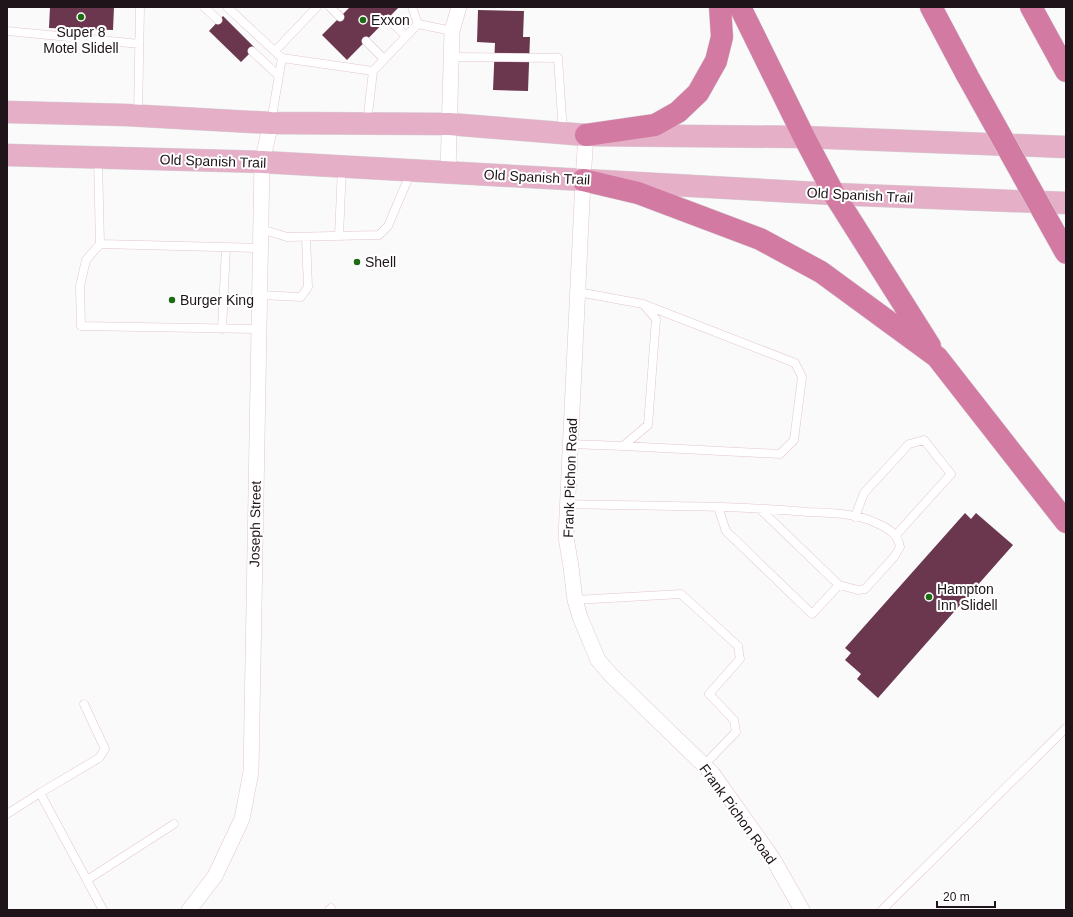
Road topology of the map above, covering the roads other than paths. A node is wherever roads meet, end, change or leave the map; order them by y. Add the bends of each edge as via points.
1 (140, 7) edge
2 (204, 7) edge
3 (227, 7) edge
4 (317, 7) edge
5 (330, 7) edge
6 (412, 7) edge
7 (459, 7) edge
8 (720, 7) edge
9 (740, 7) edge
10 (931, 7) edge
11 (1030, 7) edge
12 (340, 17) dead end
13 (388, 19) dead end
14 (218, 20) dead end
15 (418, 24) junction
16 (7, 31) edge
17 (452, 31) junction
18 (406, 36) junction
19 (69, 37) dead end
20 (91, 39) dead end
21 (366, 41) dead end
22 (139, 44) junction
23 (252, 51) dead end
24 (275, 51) junction
25 (451, 57) junction
26 (282, 58) junction
27 (384, 59) junction
28 (373, 71) junction
29 (1066, 72) edge
30 (279, 76) junction
31 (7, 112) edge
32 (138, 116) junction
33 (271, 122) junction
34 (367, 123) junction
35 (449, 124) junction
36 (563, 134) junction
37 (586, 135) junction
38 (804, 137) junction
39 (1066, 147) edge
40 (7, 155) edge
41 (98, 158) junction
42 (262, 162) junction
43 (342, 166) junction
44 (412, 170) junction
45 (448, 172) junction
46 (583, 180) junction
47 (834, 194) junction
48 (1066, 203) edge
49 (261, 229) junction
50 (339, 236) junction
51 (306, 237) junction
52 (100, 244) junction
53 (226, 248) junction
54 (261, 248) junction
55 (1066, 253) edge
56 (578, 292) junction
57 (260, 295) junction
58 (643, 304) junction
59 (222, 329) junction
60 (259, 330) junction
61 (937, 357) junction
62 (570, 444) junction
63 (623, 446) junction
64 (568, 504) junction
65 (718, 507) junction
66 (760, 509) junction
67 (855, 517) junction
68 (1066, 522) edge
69 (896, 534) junction
70 (839, 585) junction
71 (575, 600) junction
72 (84, 704) dead end
73 (1066, 728) edge
74 (704, 765) junction
75 (40, 793) junction
76 (7, 814) edge
77 (174, 824) dead end
78 (87, 880) junction
79 (103, 910) edge
80 (189, 910) edge
81 (802, 910) edge
82 (882, 910) edge

1 - 22 lane
2 - 14 lane
3 - 24 lane
4 - 24 lane
5 - 12 lane
6 - 15 lane
7 - 17 street
8 - 37 highway via 722,36 716,61 698,93 678,112 654,125
9 - 38 highway
10 - 55 highway, bridge
11 - 29 highway
13 - 18 lane
15 - 17 lane
15 - 18 lane
16 - 19 lane
17 - 25 street
18 - 27 lane
20 - 22 lane
21 - 27 lane
22 - 32 lane
23 - 30 lane
24 - 26 lane
25 - 35 street
25 - 36 lane via 558,58
26 - 28 lane
26 - 30 lane
27 - 28 lane
28 - 34 lane
30 - 33 lane
31 - 32 main road
32 - 33 main road
33 - 34 main road
33 - 42 street, Joseph Street
34 - 35 main road
35 - 36 main road
35 - 45 street
36 - 37 main road
37 - 38 main road
37 - 46 street, Frank Pichon Road
38 - 39 main road
38 - 47 highway
40 - 41 main road, Old Spanish Trail
41 - 42 main road, Old Spanish Trail
41 - 52 lane
42 - 43 main road, Old Spanish Trail
42 - 49 street, Joseph Street
43 - 44 main road, Old Spanish Trail
43 - 50 lane
44 - 45 main road, Old Spanish Trail
44 - 50 lane via 388,226 380,236
45 - 46 main road, Old Spanish Trail
46 - 47 main road, Old Spanish Trail
46 - 56 street, Frank Pichon Road
46 - 61 highway via 638,193 760,239 821,272
47 - 48 main road, Old Spanish Trail
47 - 61 highway
49 - 51 lane via 287,237
49 - 54 street, Joseph Street
50 - 51 lane
51 - 57 lane via 308,287 301,297
52 - 53 lane
52 - 59 lane via 86,260 80,286 81,326
53 - 54 lane
53 - 59 lane
54 - 57 street, Joseph Street
56 - 58 lane
56 - 62 street, Frank Pichon Road
57 - 60 street, Joseph Street
58 - 63 lane via 656,320 648,425
58 - 63 lane via 795,363 802,377 794,440 780,454
59 - 60 lane
60 - 80 street, Joseph Street via 250,772 242,819 215,876
61 - 68 highway
62 - 63 lane
62 - 64 street, Frank Pichon Road
64 - 65 lane
64 - 71 street, Frank Pichon Road via 566,538
65 - 66 lane
65 - 70 lane via 726,531 812,614
66 - 67 lane
66 - 70 lane
67 - 69 lane via 876,522
67 - 69 lane via 864,493 910,444 924,440 951,474
69 - 70 lane via 900,548 865,589 858,590
71 - 74 street, Frank Pichon Road via 598,660
71 - 74 lane via 681,594 738,646 740,659 708,694 734,720 736,732
72 - 75 lane via 105,749 99,758
73 - 82 lane
74 - 81 street, Frank Pichon Road via 773,859
75 - 76 lane
75 - 78 lane
77 - 78 lane
78 - 79 lane

